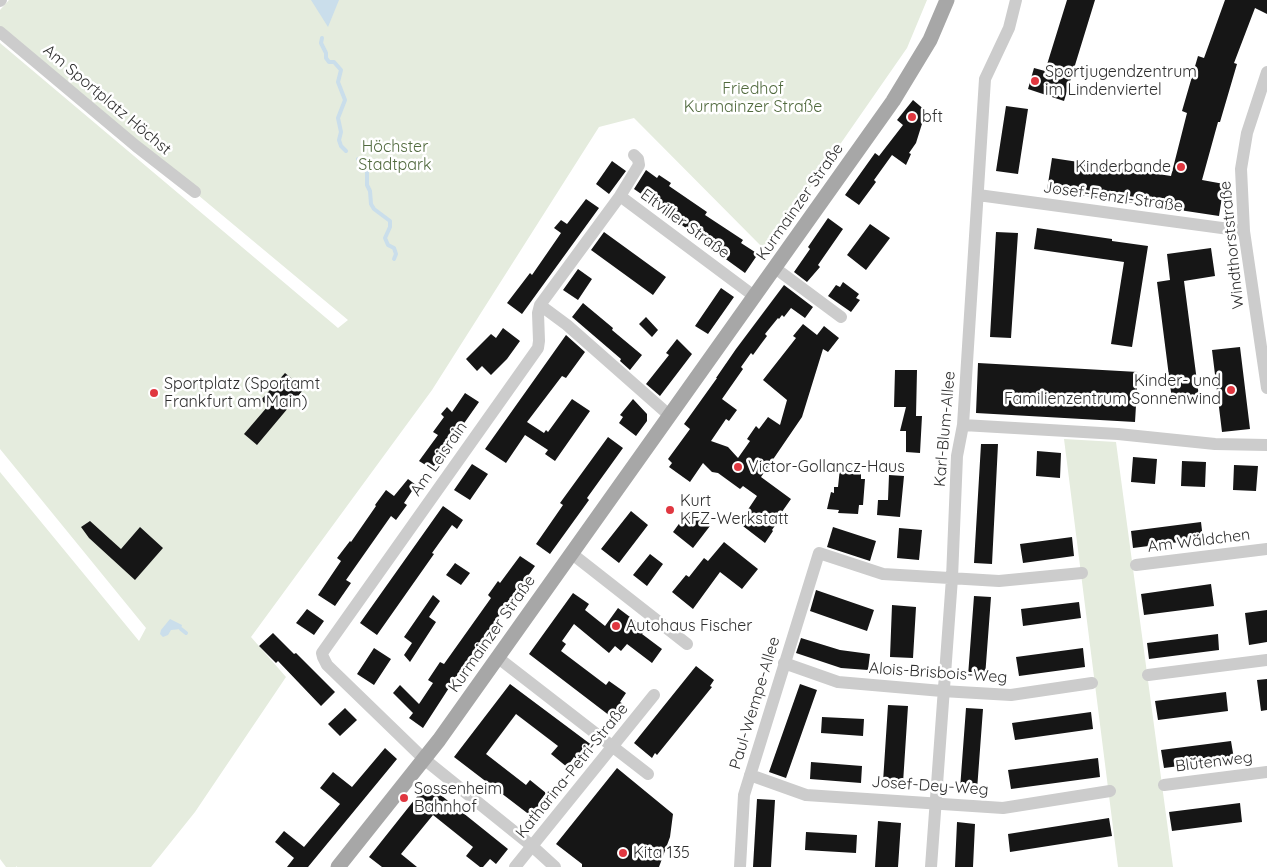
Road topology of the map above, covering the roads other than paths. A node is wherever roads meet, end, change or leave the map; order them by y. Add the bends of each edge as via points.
1 (947, 0) edge
2 (1016, 0) edge
3 (0, 32) edge
4 (1267, 72) edge
5 (634, 154) dead end
6 (194, 192) dead end
7 (978, 195) junction
8 (620, 196) junction
9 (1244, 231) junction
10 (775, 268) junction
11 (754, 296) junction
12 (540, 305) junction
13 (840, 317) dead end
14 (1267, 388) edge
15 (669, 415) junction
16 (964, 425) junction
17 (1267, 445) edge
18 (1267, 549) edge
19 (571, 553) junction
20 (1136, 565) dead end
21 (1082, 573) dead end
22 (952, 578) junction
23 (687, 644) dead end
24 (497, 657) junction
25 (1267, 660) edge
26 (784, 663) junction
27 (1148, 675) dead end
28 (1092, 683) dead end
29 (942, 691) junction
30 (654, 695) dead end
31 (612, 746) junction
32 (424, 759) junction
33 (1267, 772) edge
34 (648, 774) dead end
35 (750, 775) junction
36 (1164, 785) dead end
37 (1110, 791) dead end
38 (935, 802) junction
39 (532, 846) junction
40 (343, 865) edge
41 (515, 867) edge
42 (555, 867) edge
43 (740, 867) edge
44 (931, 867) edge

1 - 10 main road, Kurmainzer Straße via 930,40 893,101
2 - 7 street, Karl-Blum-Allee via 1008,28 985,79
3 - 6 street, Am Sportplatz Höchst
4 - 9 street, Windthorststraße via 1247,133 1240,169
5 - 8 street via 639,165
7 - 9 street, Josef-Fenzl-Straße
7 - 16 street, Karl-Blum-Allee
8 - 11 street, Eltviller Straße
8 - 12 street
9 - 14 street, Windthorststraße
10 - 11 main road, Kurmainzer Straße
10 - 13 street
11 - 15 main road, Kurmainzer Straße
12 - 15 street
12 - 32 street, Am Leisrain via 538,348 322,652 328,665
15 - 19 main road, Kurmainzer Straße
16 - 17 street
16 - 22 street, Karl-Blum-Allee via 957,456
18 - 20 street, Am Wäldchen
19 - 23 street
19 - 24 main road, Kurmainzer Straße
21 - 22 street via 999,581
22 - 26 street, Paul-Wempe-Allee via 883,574 819,553
22 - 29 street, Karl-Blum-Allee
24 - 31 street
24 - 32 main road, Kurmainzer Straße
25 - 27 street
26 - 29 street, Alois-Brisbois-Weg via 838,682
26 - 35 street, Paul-Wempe-Allee
28 - 29 street, Alois-Brisbois-Weg via 1011,695
29 - 38 street, Karl-Blum-Allee
30 - 31 street, Katharina-Petri-Straße
31 - 34 street
31 - 39 street, Katharina-Petri-Straße
32 - 39 street
32 - 40 main road, Kurmainzer Straße
33 - 36 street, Blütenweg
35 - 38 street, Josef-Dey-Weg via 806,795
35 - 43 street, Paul-Wempe-Allee via 744,795
37 - 38 street, Josef-Dey-Weg via 1003,808
38 - 44 street, Karl-Blum-Allee
39 - 41 street, Katharina-Petri-Straße
39 - 42 street

